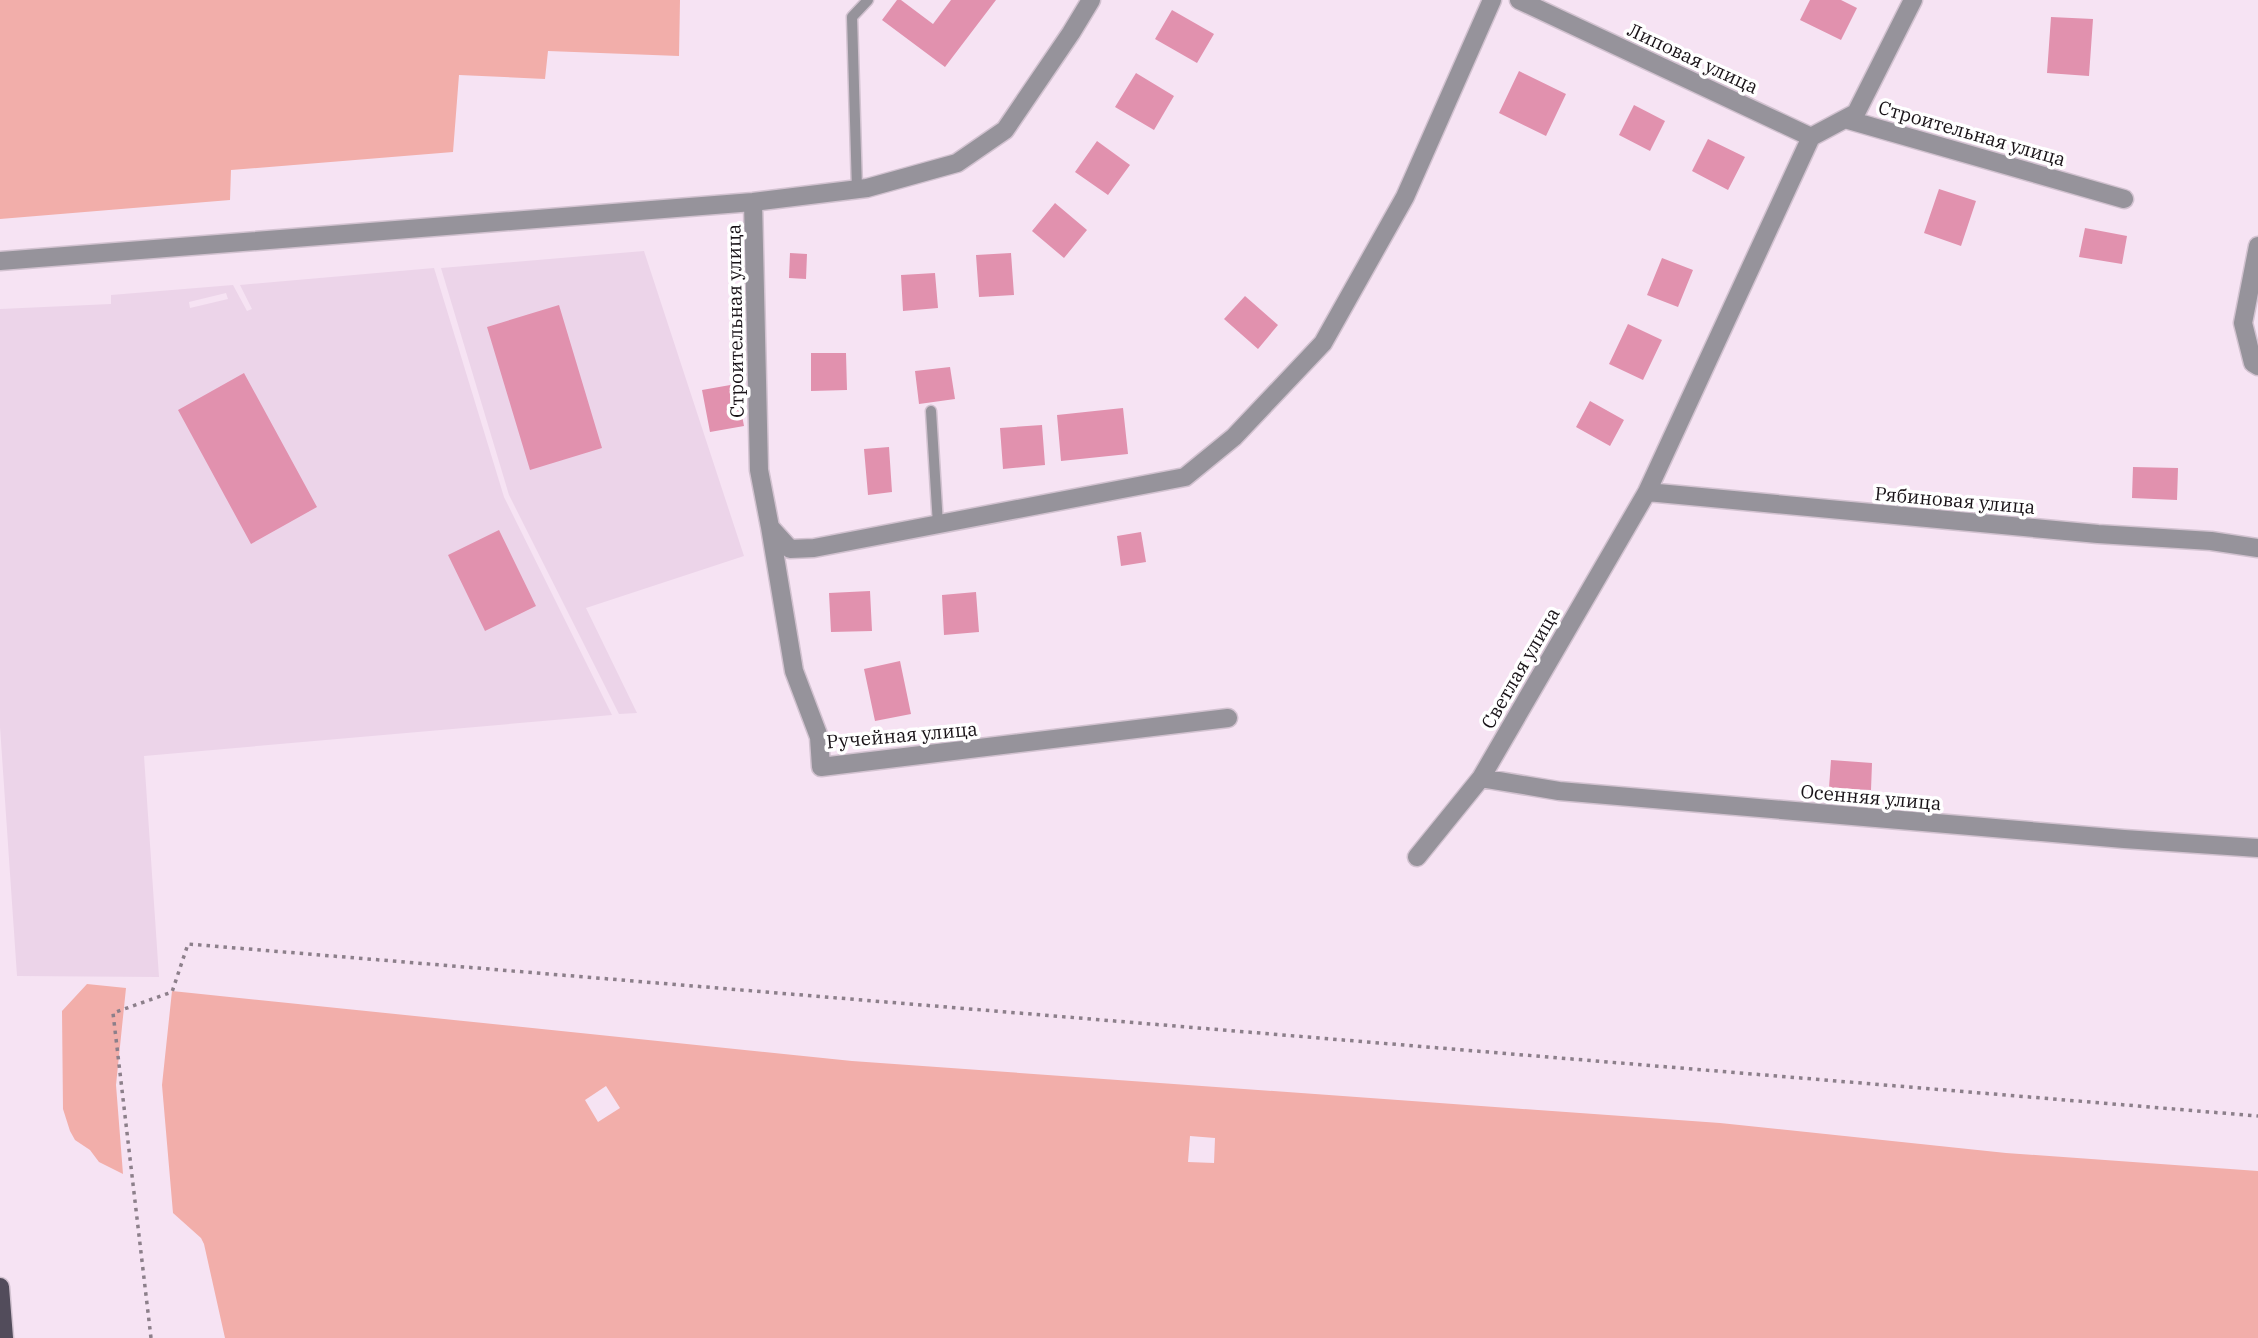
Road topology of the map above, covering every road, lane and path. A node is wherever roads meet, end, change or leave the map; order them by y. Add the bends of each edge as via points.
1 (868, 0) edge
2 (1091, 0) edge
3 (1492, 0) edge
4 (1519, 0) edge
5 (1913, 0) edge
6 (1845, 119) junction
7 (1811, 137) junction
8 (857, 190) junction
9 (2124, 199) dead end
10 (753, 202) junction
11 (2258, 246) edge
12 (0, 261) edge
13 (2258, 366) edge
14 (931, 411) dead end
15 (1647, 492) junction
16 (938, 525) junction
17 (770, 527) junction
18 (2258, 548) edge
19 (1228, 718) dead end
20 (1481, 778) junction
21 (2258, 848) edge
22 (1417, 857) dead end
23 (2258, 1116) edge
24 (0, 1287) edge
25 (4, 1338) edge
26 (150, 1338) edge

1 - 8 lane via 852,17
2 - 8 street, Строительная улица via 1005,130 957,163
3 - 16 street via 1405,197 1323,344 1234,437 1185,477
4 - 7 street, Липовая улица
5 - 6 street via 1856,113
6 - 7 street
6 - 9 street, Строительная улица
7 - 15 street, Светлая улица
8 - 10 street, Строительная улица
10 - 12 street
10 - 17 street, Строительная улица via 759,470
11 - 13 street via 2243,323 2253,363
14 - 16 lane
15 - 18 street, Рябиновая улица
15 - 20 street, Светлая улица
16 - 17 street via 790,549
17 - 19 street, Ручейная улица via 794,671 819,737 821,768
20 - 21 street, Осенняя улица via 1573,792
20 - 22 street, Светлая улица
23 - 26 path via 188,944 172,992 113,1013
24 - 25 main road

